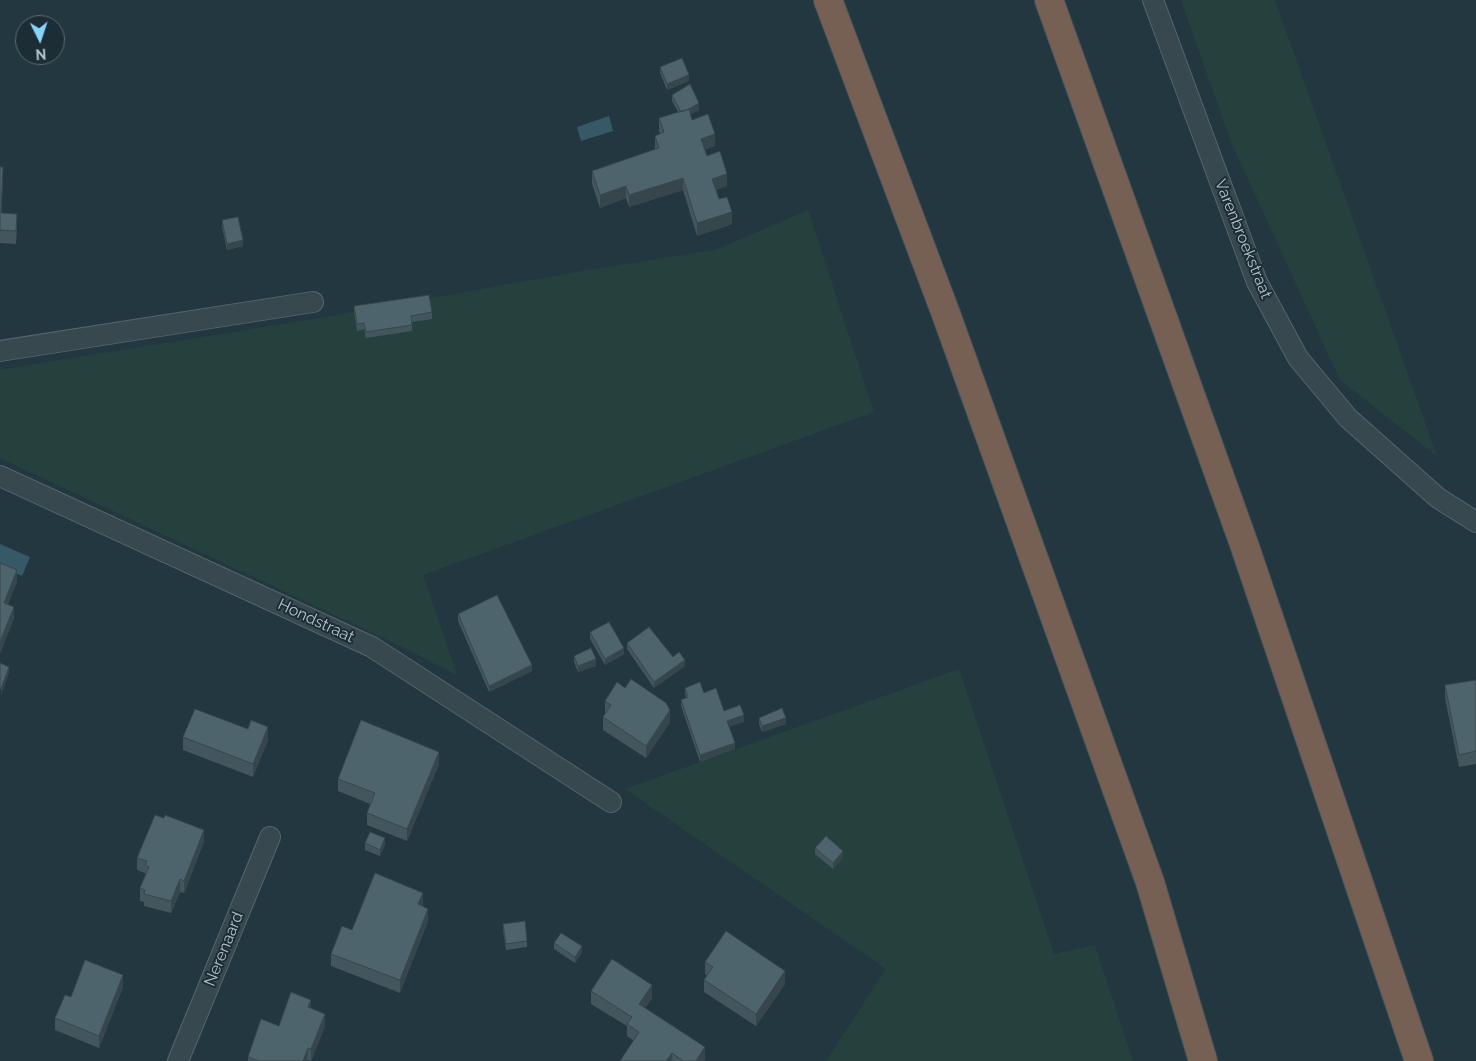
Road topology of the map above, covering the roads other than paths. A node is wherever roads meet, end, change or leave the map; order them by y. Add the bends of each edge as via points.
1 (828, 0) edge
2 (1048, 0) edge
3 (1153, 0) edge
4 (313, 302) dead end
5 (0, 352) edge
6 (0, 476) edge
7 (1476, 522) edge
8 (611, 802) dead end
9 (270, 837) dead end
10 (178, 1061) edge
11 (1204, 1061) edge
12 (1419, 1061) edge

1 - 11 highway via 943,304 1150,882
2 - 12 highway via 1244,544
3 - 7 street, Varenbroekstraat via 1257,282 1298,358 1348,418 1438,498
4 - 5 street
6 - 8 street, Hondstraat via 372,647
9 - 10 street, Nerenaard

